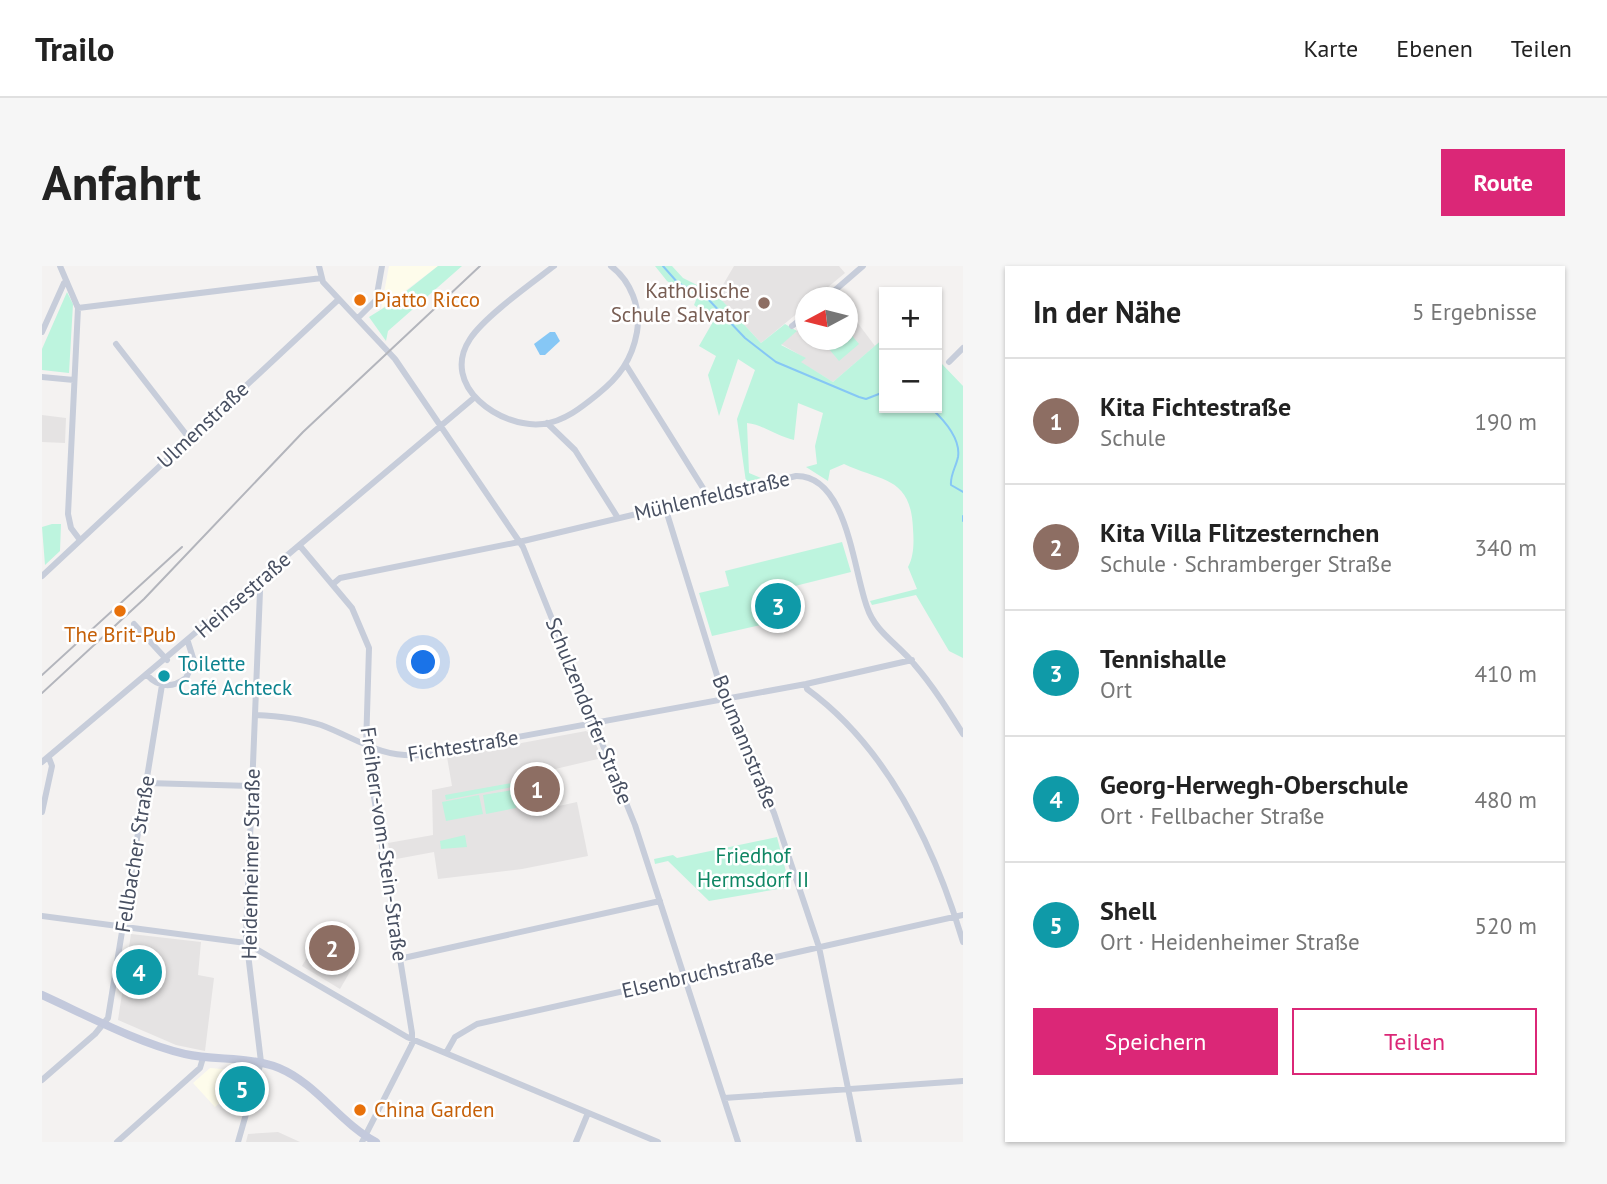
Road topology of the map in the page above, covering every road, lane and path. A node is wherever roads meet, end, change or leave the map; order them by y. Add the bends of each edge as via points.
1 (60, 266) edge
2 (320, 266) edge
3 (382, 266) edge
4 (554, 266) edge
5 (611, 266) edge
6 (625, 266) edge
7 (863, 266) edge
8 (618, 272) junction
9 (322, 278) junction
10 (67, 282) junction
11 (839, 287) edge
12 (339, 299) junction
13 (78, 308) junction
14 (359, 319) junction
15 (795, 324) edge
16 (792, 326) dead end
17 (42, 332) edge
18 (116, 344) dead end
19 (963, 348) edge
20 (948, 362) dead end
21 (626, 365) junction
22 (42, 377) edge
23 (74, 380) junction
24 (475, 397) junction
25 (547, 423) junction
26 (440, 425) junction
27 (189, 438) junction
28 (708, 496) junction
29 (665, 507) junction
30 (618, 518) junction
31 (80, 540) junction
32 (519, 542) junction
33 (300, 546) junction
34 (42, 576) edge
35 (255, 584) junction
36 (333, 584) junction
37 (134, 624) dead end
38 (188, 642) junction
39 (167, 660) junction
40 (912, 660) junction
41 (147, 676) junction
42 (806, 684) junction
43 (162, 685) junction
44 (724, 698) junction
45 (255, 715) junction
46 (594, 723) junction
47 (963, 734) edge
48 (366, 747) junction
49 (45, 760) edge
50 (147, 783) junction
51 (251, 786) junction
52 (42, 812) edge
53 (660, 901) junction
54 (42, 916) edge
55 (959, 916) edge
56 (123, 926) junction
57 (963, 942) edge
58 (246, 943) junction
59 (819, 947) junction
60 (399, 959) junction
61 (685, 977) junction
62 (42, 995) edge
63 (106, 1023) junction
64 (412, 1039) junction
65 (446, 1053) junction
66 (203, 1058) junction
67 (261, 1062) junction
68 (42, 1080) edge
69 (963, 1081) edge
70 (848, 1089) junction
71 (724, 1098) junction
72 (588, 1113) junction
73 (363, 1139) edge
74 (117, 1142) edge
75 (238, 1142) edge
76 (376, 1142) edge
77 (576, 1142) edge
78 (658, 1142) edge
79 (738, 1142) edge
80 (859, 1142) edge

1 - 10 street
2 - 9 street
3 - 14 street via 376,300
4 - 24 street via 471,338 462,370
5 - 8 street
6 - 8 street
7 - 11 street
8 - 21 street via 631,290 637,312 636,337
9 - 12 street, Schulzendorfer Straße
9 - 13 street
10 - 13 street
10 - 17 street
12 - 14 street, Schulzendorfer Straße
12 - 27 street, Ulmenstraße
13 - 23 street
14 - 26 street, Schulzendorfer Straße via 395,359
15 - 16 street
18 - 27 street
19 - 20 street
21 - 25 street via 585,405
21 - 28 street
22 - 23 street
23 - 31 street via 68,514
24 - 25 street via 495,414 513,421
24 - 26 street, Heinsestraße
25 - 30 street via 575,450
26 - 32 street, Schulzendorfer Straße
26 - 33 street, Heinsestraße
27 - 31 street, Ulmenstraße
28 - 29 street, Mühlenfeldstraße
28 - 40 street, Mühlenfeldstraße via 796,476 825,485 836,503 870,617
29 - 30 street, Mühlenfeldstraße
29 - 44 street, Boumannstraße
30 - 32 street, Mühlenfeldstraße
31 - 34 street, Ulmenstraße
32 - 36 street, Mühlenfeldstraße via 340,578
32 - 46 street, Schulzendorfer Straße
33 - 35 street, Heinsestraße
33 - 36 street, Freiherr-vom-Stein-Straße
35 - 38 street, Heinsestraße
35 - 45 street, Heidenheimer Straße via 260,591
36 - 48 street, Freiherr-vom-Stein-Straße via 352,608 369,648
37 - 39 street
38 - 39 street, Heinsestraße
38 - 43 street via 194,655 189,674 175,685
39 - 41 street, Heinsestraße
40 - 42 street, Fichtestraße
40 - 47 street, Mühlenfeldstraße
41 - 43 street
41 - 49 street, Heinsestraße
42 - 44 street, Fichtestraße
42 - 55 street via 843,717 877,759 927,847
43 - 50 street, Fellbacher Straße
44 - 46 street, Fichtestraße
44 - 59 street, Boumannstraße via 774,813
45 - 48 street, Fichtestraße via 320,725
45 - 51 street, Heidenheimer Straße
46 - 48 street, Fichtestraße via 420,755 390,755
46 - 53 street, Schulzendorfer Straße
48 - 60 street, Freiherr-vom-Stein-Straße
49 - 52 street via 52,766
50 - 51 street
50 - 56 street, Fellbacher Straße
51 - 58 street, Heidenheimer Straße
53 - 60 street
53 - 61 street, Schulzendorfer Straße
54 - 56 street
55 - 57 street
55 - 59 street, Elsenbruchstraße
56 - 58 street
56 - 63 street, Fellbacher Straße
58 - 64 street
58 - 67 street, Heidenheimer Straße
59 - 61 street, Elsenbruchstraße
59 - 70 street, Boumannstraße
60 - 64 street, Freiherr-vom-Stein-Straße
61 - 65 street, Elsenbruchstraße via 477,1024 455,1037
61 - 71 street, Schulzendorfer Straße
62 - 63 main road
63 - 66 main road via 173,1051
63 - 68 street
64 - 65 street
64 - 73 street
65 - 72 street
66 - 67 main road
66 - 74 street via 200,1068
67 - 73 main road via 296,1077
67 - 75 street, Heidenheimer Straße
69 - 70 street
70 - 71 street
70 - 80 street, Boumannstraße
71 - 79 street, Schulzendorfer Straße
72 - 77 street
72 - 78 street
73 - 76 main road

